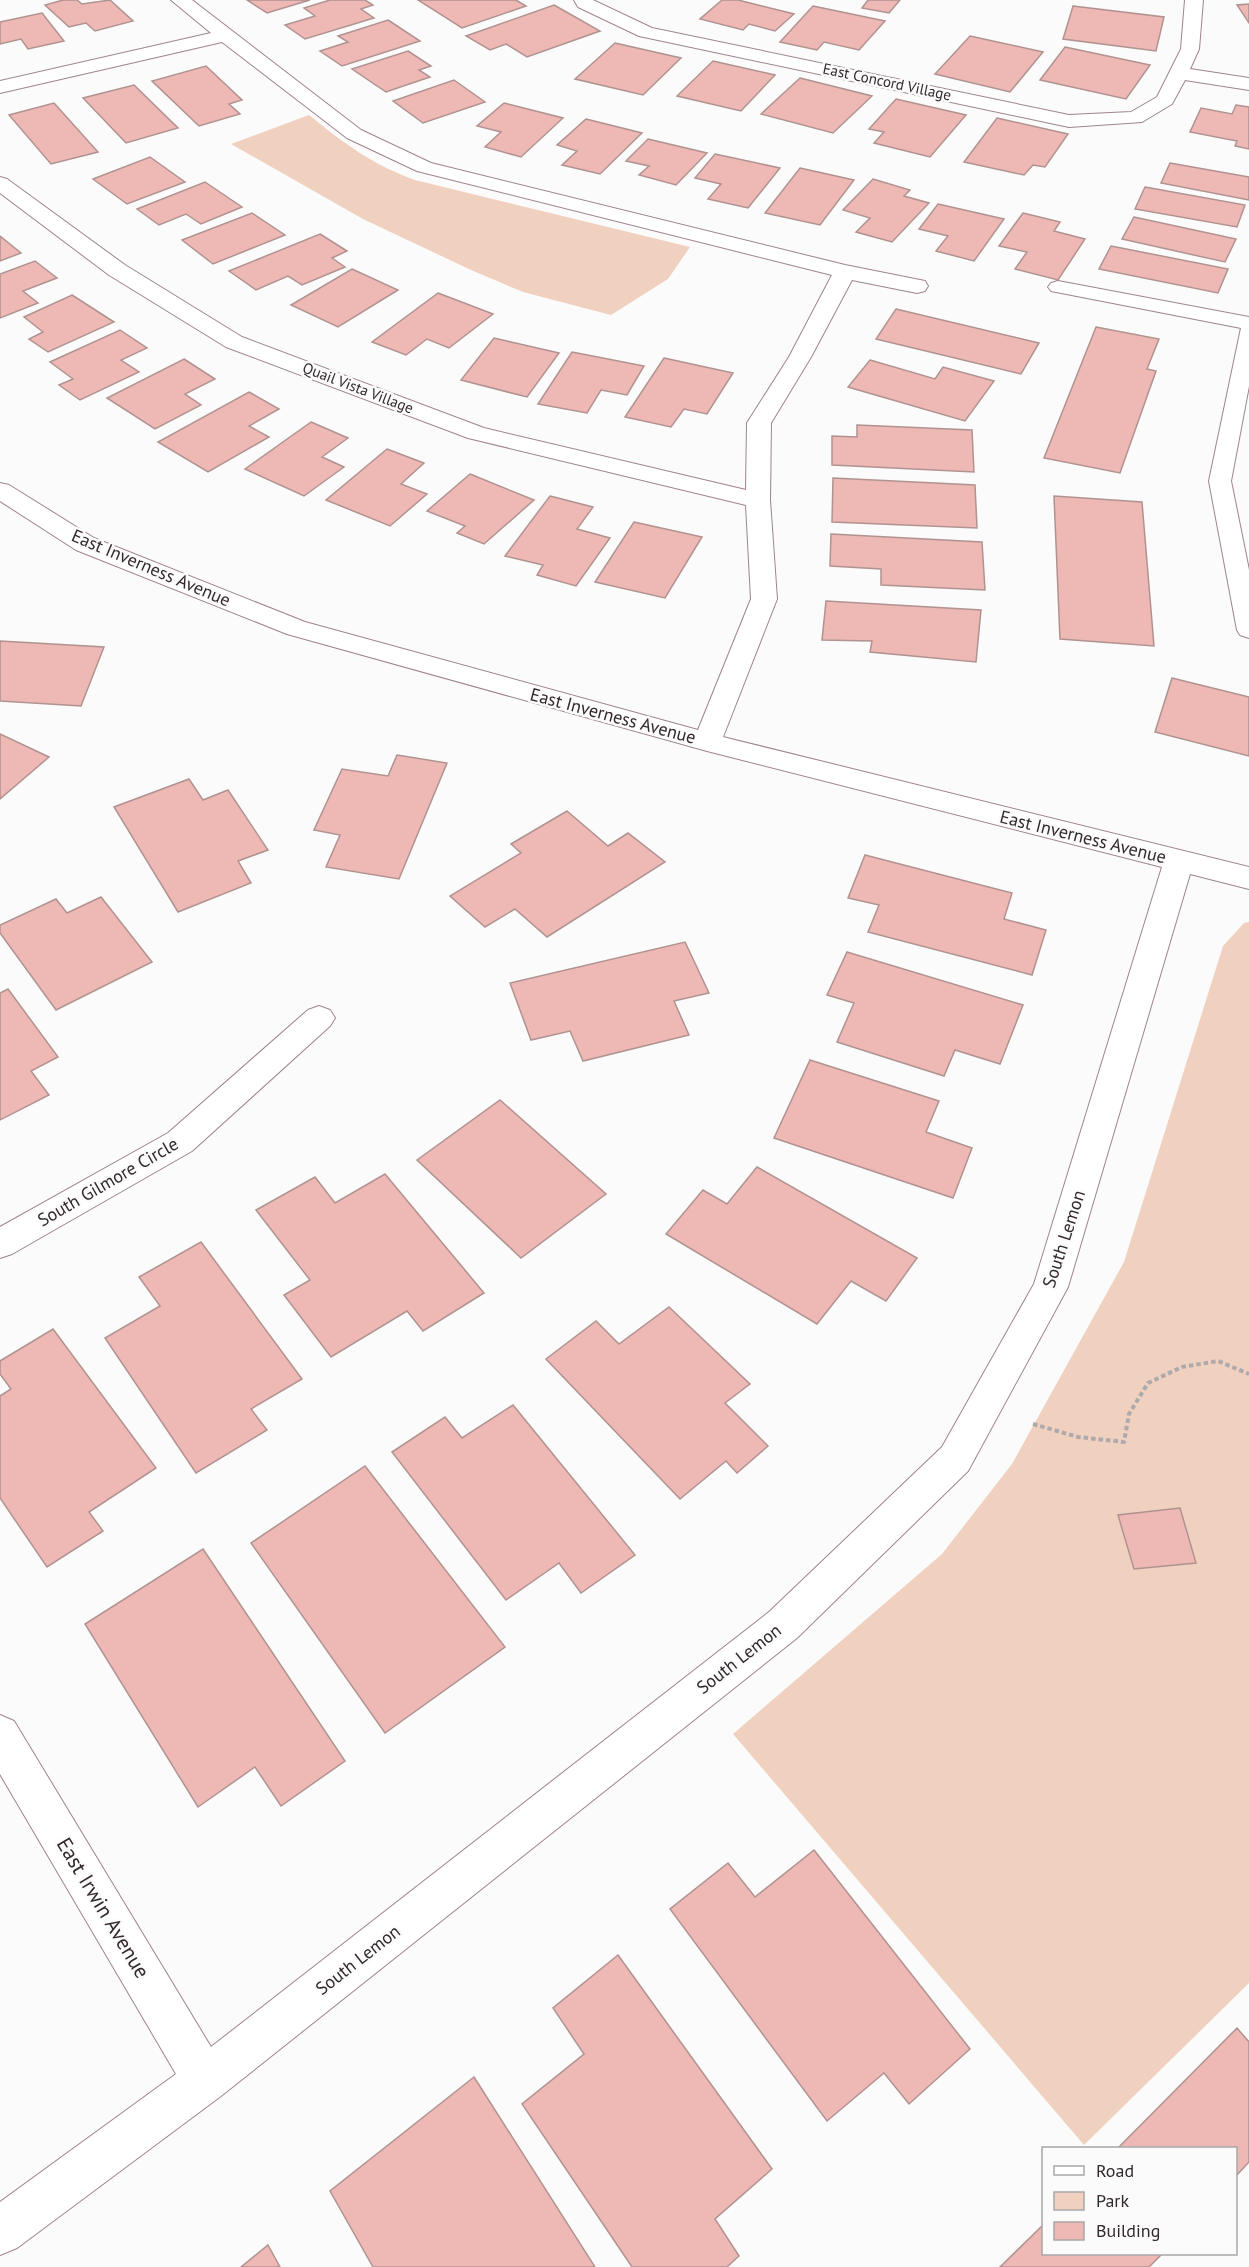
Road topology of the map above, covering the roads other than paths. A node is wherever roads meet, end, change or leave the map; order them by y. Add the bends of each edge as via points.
1 (180, 0) edge
2 (583, 0) edge
3 (1194, 0) edge
4 (223, 36) junction
5 (1178, 73) junction
6 (1249, 84) edge
7 (0, 87) edge
8 (0, 183) edge
9 (845, 272) junction
10 (917, 286) dead end
11 (1058, 287) dead end
12 (1249, 323) edge
13 (1249, 331) edge
14 (0, 490) edge
15 (758, 500) junction
16 (1249, 630) edge
17 (707, 742) junction
18 (1179, 861) junction
19 (1249, 878) edge
20 (319, 1018) dead end
21 (0, 1244) edge
22 (0, 1735) edge
23 (205, 2080) junction
24 (0, 2231) edge

1 - 4 street
2 - 5 street, East Concord Village via 646,32 1069,121 1135,118 1165,100
3 - 5 street, East Concord Village via 1190,49
4 - 7 street
4 - 9 street via 354,134 424,167
5 - 6 street
8 - 15 street, Quail Vista Village via 117,270 234,342 476,433
9 - 10 street
9 - 15 street via 801,357 759,423
11 - 12 lane
13 - 16 lane via 1220,481
14 - 17 street, East Inverness Avenue via 85,544 296,628
15 - 17 street via 764,599
17 - 18 street, East Inverness Avenue
18 - 19 street, East Inverness Avenue
18 - 23 street, South Lemon via 1051,1287 955,1459 783,1624
20 - 21 street, South Gilmore Circle via 180,1142
22 - 23 street, East Irwin Avenue
23 - 24 street, South Lemon

